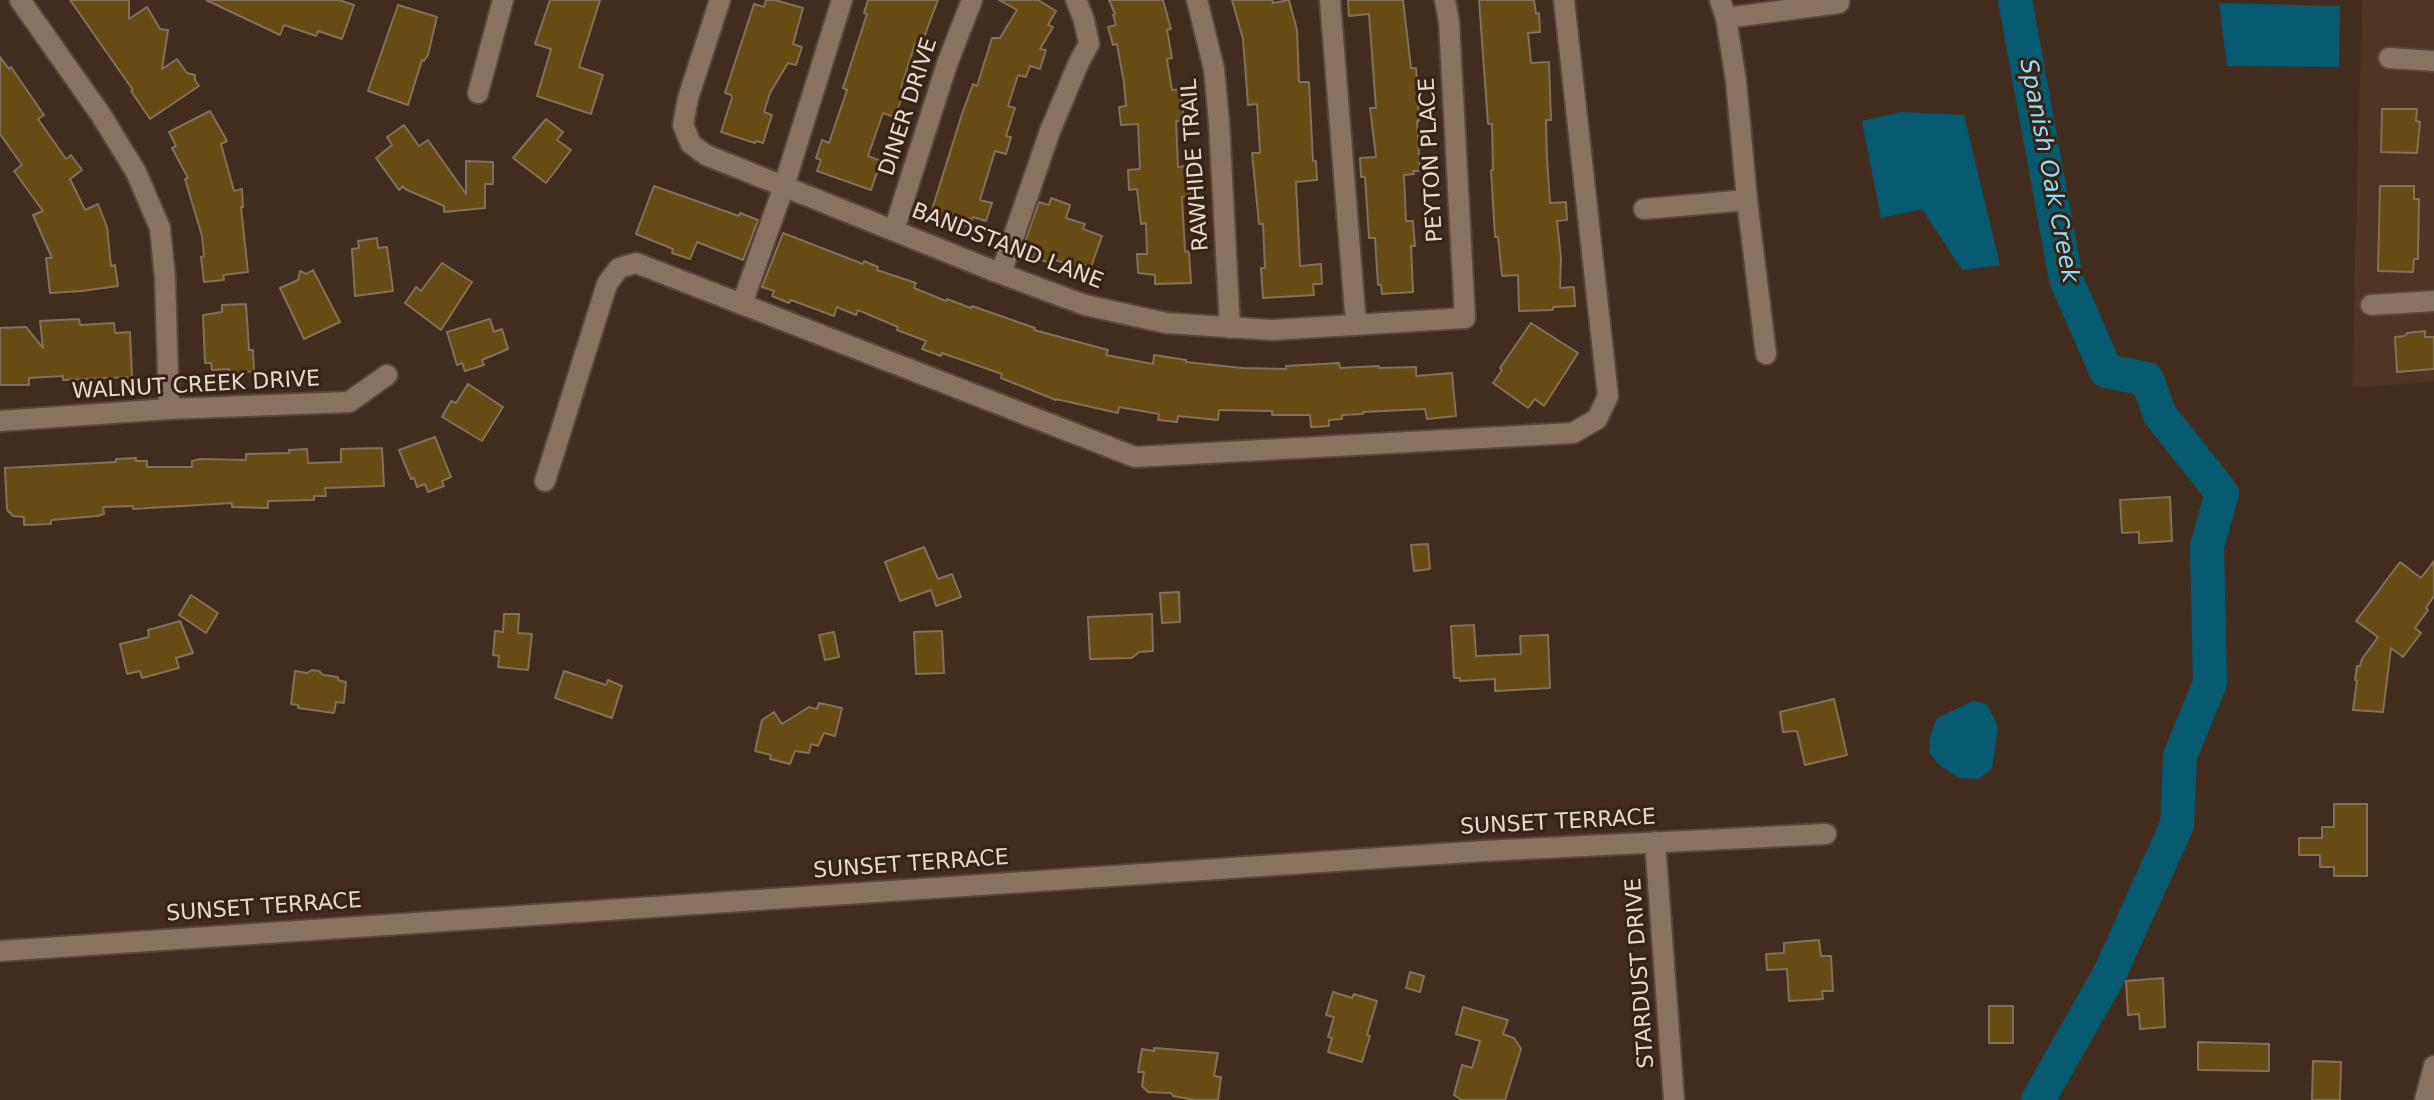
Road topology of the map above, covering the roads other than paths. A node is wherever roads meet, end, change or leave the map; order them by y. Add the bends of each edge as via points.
1 (20, 0) edge
2 (503, 0) edge
3 (720, 0) edge
4 (842, 0) edge
5 (972, 0) edge
6 (1076, 0) edge
7 (1197, 0) edge
8 (1330, 0) edge
9 (1445, 0) edge
10 (1564, 0) edge
11 (1844, 6) edge
12 (1723, 9) edge
13 (2389, 58) dead end
14 (2434, 61) edge
15 (478, 93) dead end
16 (784, 186) junction
17 (1747, 200) junction
18 (1644, 209) dead end
19 (894, 230) junction
20 (1001, 273) junction
21 (2434, 301) edge
22 (742, 304) junction
23 (2371, 305) dead end
24 (1465, 318) joint
25 (1356, 325) junction
26 (1230, 328) junction
27 (1766, 354) dead end
28 (387, 375) dead end
29 (169, 409) junction
30 (0, 421) edge
31 (545, 481) dead end
32 (1826, 834) dead end
33 (1655, 842) junction
34 (0, 951) edge
35 (2434, 1066) edge
36 (1674, 1100) edge
37 (2425, 1100) edge

1 - 29 street via 136,172 160,228
2 - 15 street
3 - 16 street, BANDSTAND LANE via 683,125 691,144 706,155
4 - 16 street
5 - 19 street, DINER DRIVE
6 - 20 street via 1089,44 1050,131
7 - 26 street, RAWHIDE TRAIL via 1214,69
8 - 25 street
9 - 24 street, PEYTON PLACE
10 - 22 street via 1608,396 1597,419 1573,433 1135,457
11 - 12 street
12 - 17 street
13 - 14 street
16 - 19 street, BANDSTAND LANE
16 - 22 street
17 - 18 street
17 - 27 street
19 - 20 street, BANDSTAND LANE
20 - 26 street, BANDSTAND LANE via 1085,305 1166,323
21 - 23 street
22 - 31 street via 636,263 619,268 607,284
24 - 25 street, BANDSTAND LANE
25 - 26 street, BANDSTAND LANE
28 - 29 street, WALNUT CREEK DRIVE via 349,402
29 - 30 street, WALNUT CREEK DRIVE
32 - 33 street, SUNSET TERRACE
33 - 34 street, SUNSET TERRACE
33 - 36 street, STARDUST DRIVE
35 - 37 street

